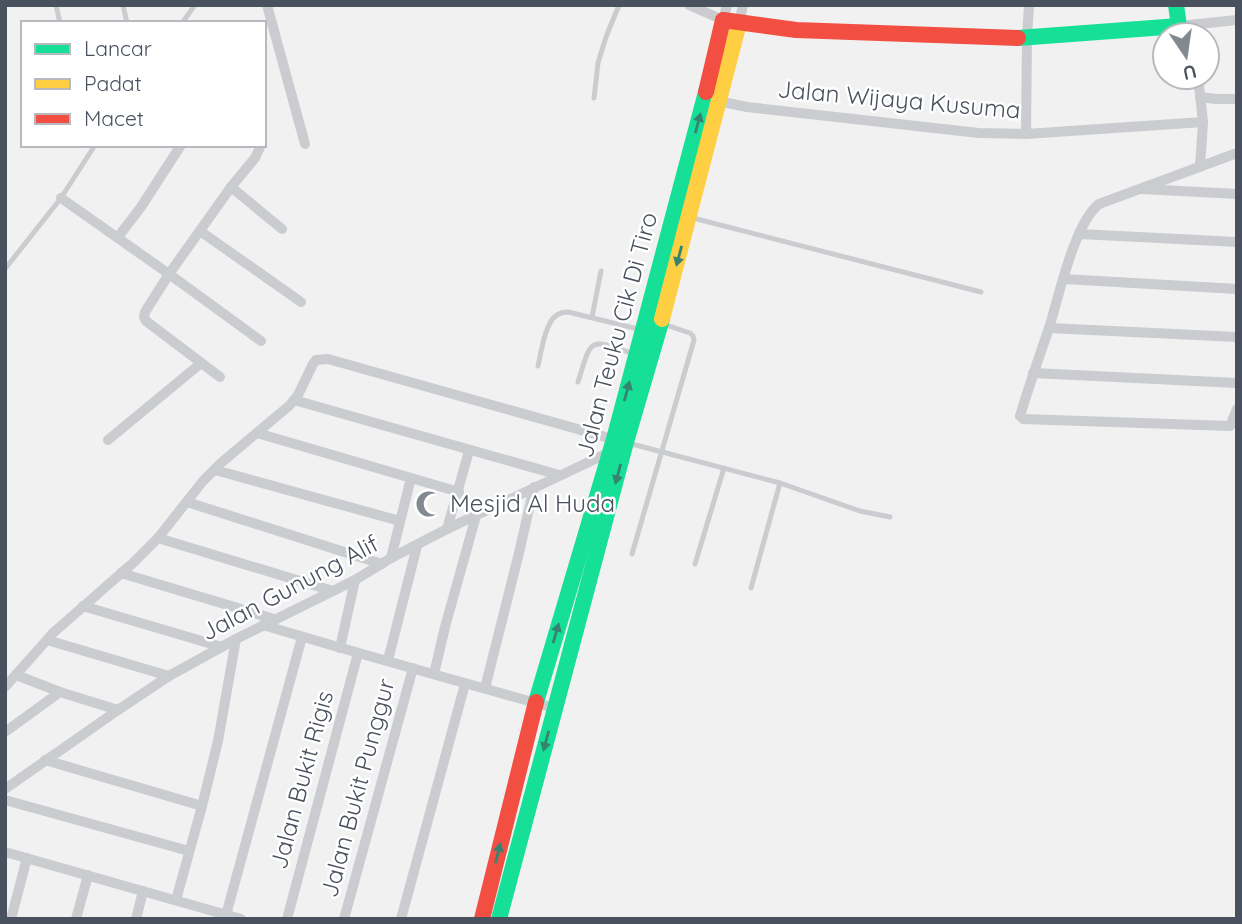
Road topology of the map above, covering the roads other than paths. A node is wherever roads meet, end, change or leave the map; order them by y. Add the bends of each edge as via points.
1 (195, 5) edge
2 (267, 5) edge
3 (620, 5) edge
4 (689, 5) edge
5 (743, 5) edge
6 (1029, 5) edge
7 (1176, 5) edge
8 (730, 16) edge
9 (184, 21) edge
10 (1184, 21) edge
11 (1151, 31) edge
12 (1027, 38) junction
13 (1199, 91) edge
14 (1200, 97) junction
15 (594, 98) dead end
16 (1237, 99) edge
17 (718, 101) junction
18 (1203, 122) junction
19 (1026, 134) junction
20 (304, 144) dead end
21 (92, 147) edge
22 (180, 147) edge
23 (260, 147) edge
24 (1237, 153) edge
25 (697, 154) junction
26 (1200, 167) junction
27 (231, 187) junction
28 (1137, 189) junction
29 (1237, 194) edge
30 (61, 198) junction
31 (690, 217) junction
32 (282, 229) dead end
33 (200, 231) junction
34 (1079, 234) junction
35 (118, 237) junction
36 (1237, 242) edge
37 (5, 270) edge
38 (601, 271) dead end
39 (169, 274) junction
40 (1063, 279) junction
41 (1237, 289) edge
42 (981, 292) dead end
43 (301, 302) dead end
44 (592, 317) junction
45 (661, 323) junction
46 (1049, 328) junction
47 (644, 330) junction
48 (1237, 337) edge
49 (261, 341) dead end
50 (637, 355) junction
51 (200, 364) junction
52 (538, 366) dead end
53 (1033, 373) junction
54 (220, 377) dead end
55 (578, 382) dead end
56 (1237, 383) edge
57 (294, 400) junction
58 (1237, 409) edge
59 (257, 433) junction
60 (108, 440) dead end
61 (617, 445) junction
62 (469, 451) junction
63 (661, 451) junction
64 (724, 468) junction
65 (215, 470) junction
66 (559, 475) junction
67 (411, 478) junction
68 (780, 483) junction
69 (534, 487) junction
70 (459, 492) junction
71 (187, 502) junction
72 (476, 516) junction
73 (890, 517) dead end
74 (400, 521) junction
75 (447, 529) junction
76 (158, 538) junction
77 (417, 546) junction
78 (632, 554) dead end
79 (387, 561) junction
80 (695, 564) dead end
81 (121, 573) junction
82 (355, 580) junction
83 (751, 588) dead end
84 (333, 591) junction
85 (83, 606) junction
86 (274, 619) junction
87 (263, 625) junction
88 (302, 637) junction
89 (236, 639) junction
90 (47, 640) junction
91 (222, 647) junction
92 (340, 648) junction
93 (358, 653) junction
94 (388, 660) junction
95 (413, 668) junction
96 (434, 674) junction
97 (16, 676) junction
98 (169, 676) junction
99 (465, 684) junction
100 (5, 687) edge
101 (485, 688) junction
102 (60, 692) junction
103 (536, 703) junction
104 (554, 708) junction
105 (118, 710) junction
106 (5, 732) edge
107 (45, 760) junction
108 (5, 789) edge
109 (5, 800) edge
110 (202, 806) junction
111 (188, 851) junction
112 (5, 852) edge
113 (27, 858) junction
114 (88, 875) junction
115 (144, 891) junction
116 (176, 900) junction
117 (197, 905) junction
118 (226, 915) junction
119 (10, 919) edge
120 (76, 919) edge
121 (136, 919) edge
122 (192, 919) edge
123 (241, 919) edge
124 (287, 919) edge
125 (344, 919) edge
126 (401, 919) edge
127 (482, 919) edge
128 (499, 919) edge

1 - 9 lane
2 - 20 street
3 - 15 lane via 598,63
4 - 8 street
5 - 8 street, Jalan Teuku Cik Di Tiro
6 - 12 street
7 - 10 street
8 - 12 street via 796,30
8 - 17 street, Jalan Teuku Cik Di Tiro
25 -> 8 street, Jalan Teuku Cik Di Tiro
11 - 12 street
12 - 19 street
13 - 14 street
14 - 16 street
14 - 18 street
17 - 19 street, Jalan Wijaya Kusuma via 979,133
17 - 25 street, Jalan Teuku Cik Di Tiro
18 - 19 street, Jalan Wijaya Kusuma
18 - 26 street
21 - 30 lane
22 - 35 street
23 - 27 street
24 - 26 street
25 - 31 street, Jalan Teuku Cik Di Tiro
25 - 47 street, Jalan Teuku Cik Di Tiro
26 - 28 street
27 - 32 street
27 - 33 street
28 - 29 street
28 - 34 street via 1098,204
30 - 35 street
30 - 37 lane
31 - 42 lane
31 -> 45 street, Jalan Teuku Cik Di Tiro
33 - 39 street
33 - 43 street
34 - 36 street
34 - 40 street
35 - 39 street
38 - 44 lane
39 - 49 street
39 - 51 street via 144,317
40 - 41 street
40 - 46 street
44 - 47 lane
44 - 52 lane via 568,312 554,317
45 - 61 street, Jalan Teuku Cik Di Tiro
45 - 63 lane via 690,333 694,341
46 - 48 street
46 - 53 street
47 - 50 street, Jalan Teuku Cik Di Tiro
50 - 55 lane via 594,344
61 -> 50 street, Jalan Teuku Cik Di Tiro
51 - 54 street
51 - 60 street
53 - 56 street
53 - 58 street via 1020,416 1023,419 1230,426
57 - 59 street
57 - 61 street via 313,363 328,359
57 - 62 street
59 - 65 street
59 - 67 street
61 - 63 lane
61 - 66 street, Jalan Gunung Alif
103 -> 61 street, Jalan Teuku Cik Di Tiro
61 -> 104 street, Jalan Teuku Cik Di Tiro
62 - 66 street
62 - 70 street
63 - 64 lane
63 - 78 lane
64 - 68 lane
64 - 80 lane
65 - 71 street
65 - 74 street
66 - 69 street, Jalan Gunung Alif
67 - 70 street
67 - 74 street
68 - 73 lane
68 - 83 lane
69 - 72 street, Jalan Gunung Alif
69 - 101 street
70 - 75 street
71 - 76 street
71 - 79 street
72 - 75 street, Jalan Gunung Alif
72 - 96 street
74 - 79 street
75 - 77 street, Jalan Gunung Alif
76 - 81 street
76 - 84 street
77 - 79 street, Jalan Gunung Alif
77 - 94 street
79 - 82 street, Jalan Gunung Alif
81 - 85 street
81 - 86 street
82 - 84 street, Jalan Gunung Alif
82 - 92 street
84 - 86 street, Jalan Gunung Alif
85 - 90 street
85 - 91 street
86 - 87 street, Jalan Gunung Alif
87 - 88 street
87 - 89 street, Jalan Gunung Alif
88 - 92 street
88 - 118 street
89 - 91 street, Jalan Gunung Alif
89 - 110 street
90 - 97 street
90 - 98 street
91 - 98 street, Jalan Gunung Alif
92 - 93 street
93 - 94 street
93 - 124 street, Jalan Bukit Rigis
94 - 95 street
95 - 96 street
95 - 125 street, Jalan Bukit Punggur
96 - 99 street
97 - 100 street
97 - 102 street
98 - 105 street, Jalan Gunung Alif
99 - 101 street
99 - 126 street
101 - 103 street
102 - 105 street
102 - 106 street
103 - 104 street
127 -> 103 street, Jalan Teuku Cik Di Tiro
104 -> 128 street, Jalan Teuku Cik Di Tiro
105 - 107 street, Jalan Gunung Alif
107 - 108 street, Jalan Gunung Alif
107 - 110 street
109 - 111 street
110 - 111 street
111 - 116 street
112 - 113 street
113 - 114 street
113 - 119 street
114 - 115 street
114 - 120 street
115 - 116 street
115 - 121 street
116 - 117 street
117 - 118 street
117 - 122 street
118 - 123 street

